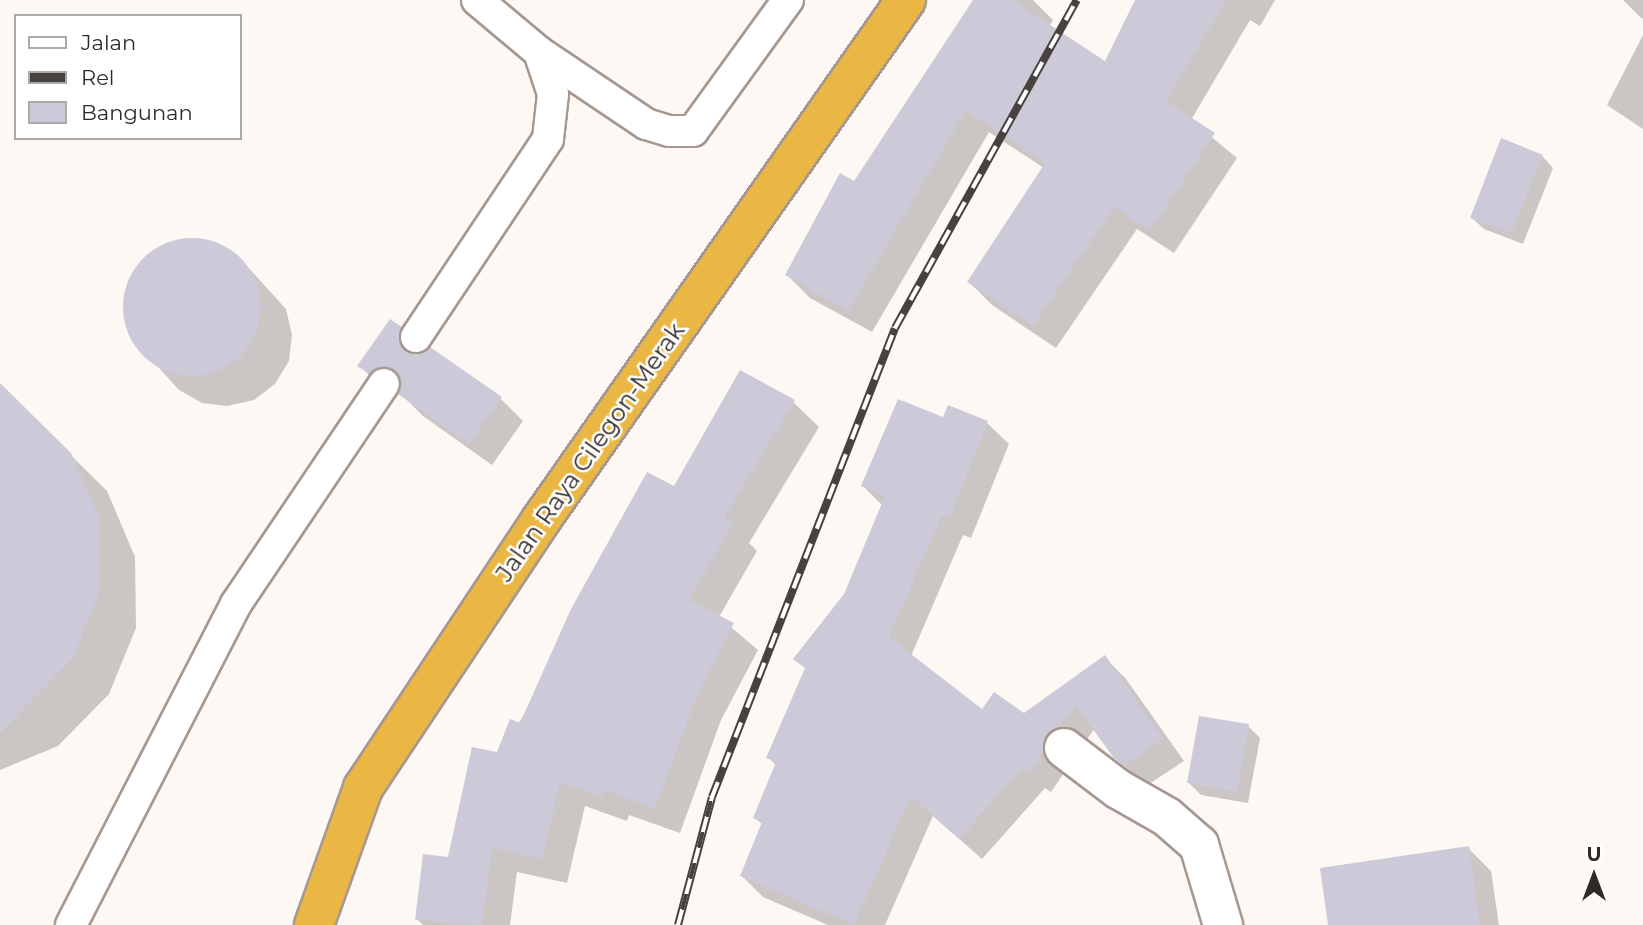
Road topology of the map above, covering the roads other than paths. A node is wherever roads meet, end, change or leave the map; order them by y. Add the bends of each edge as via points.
1 (477, 0) edge
2 (788, 0) edge
3 (906, 0) edge
4 (539, 52) junction
5 (416, 337) dead end
6 (384, 384) dead end
7 (1064, 748) dead end
8 (71, 925) edge
9 (314, 925) edge
10 (1223, 925) edge

1 - 4 lane
2 - 4 lane via 693,131 646,124
3 - 9 highway, Jalan Raya Cilegon-Merak via 541,520 363,788
4 - 5 lane via 553,94 548,139
6 - 8 lane via 236,604
7 - 10 street via 1118,789 1167,817 1199,845

